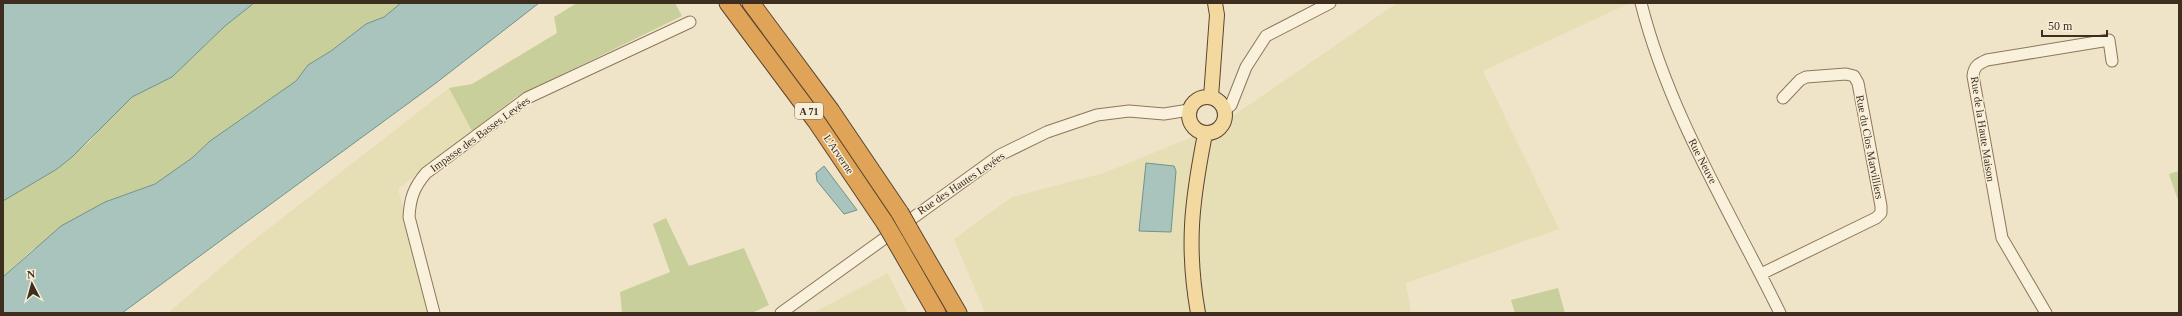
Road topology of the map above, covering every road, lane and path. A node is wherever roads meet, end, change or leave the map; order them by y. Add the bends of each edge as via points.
1 (728, 3) edge
2 (751, 3) edge
3 (1215, 3) edge
4 (1330, 3) edge
5 (1641, 3) edge
6 (690, 22) dead end
7 (2112, 61) dead end
8 (1211, 97) junction
9 (1783, 98) dead end
10 (1189, 110) junction
11 (1224, 110) junction
12 (1205, 134) junction
13 (1761, 274) junction
14 (434, 313) edge
15 (781, 313) edge
16 (937, 313) edge
17 (958, 313) edge
18 (1198, 313) edge
19 (1780, 313) edge
20 (2046, 313) edge

1 - 16 highway, L'Arverne / A 71, bridge via 812,114 885,223
2 - 17 highway, L'Arverne / A 71, bridge via 831,111 900,213
3 - 8 main road via 1217,15
4 - 11 street via 1266,36 1246,67 1231,105
5 - 13 street, Rue Neuve via 1656,58 1679,115
6 - 14 street, Impasse des Basses Levées via 527,98 426,173 414,187 409,217
7 - 20 street, Rue de la Haute Maison via 2109,40 1987,60 1977,64 1973,70 2002,238
8 - 10 main road via 1200,98
8 - 11 main road via 1220,102
9 - 13 street, Rue du Clos Marvilliers via 1806,77 1846,74 1854,76 1860,90 1881,206 1876,218
10 - 12 main road via 1192,126
10 - 15 street, Rue des Hautes Levées via 1164,114 1128,111 1097,115 1047,132 1006,152 921,210
11 - 12 main road via 1224,122 1221,127
12 - 18 main road via 1191,217 1190,257
13 - 19 street, Rue Neuve

